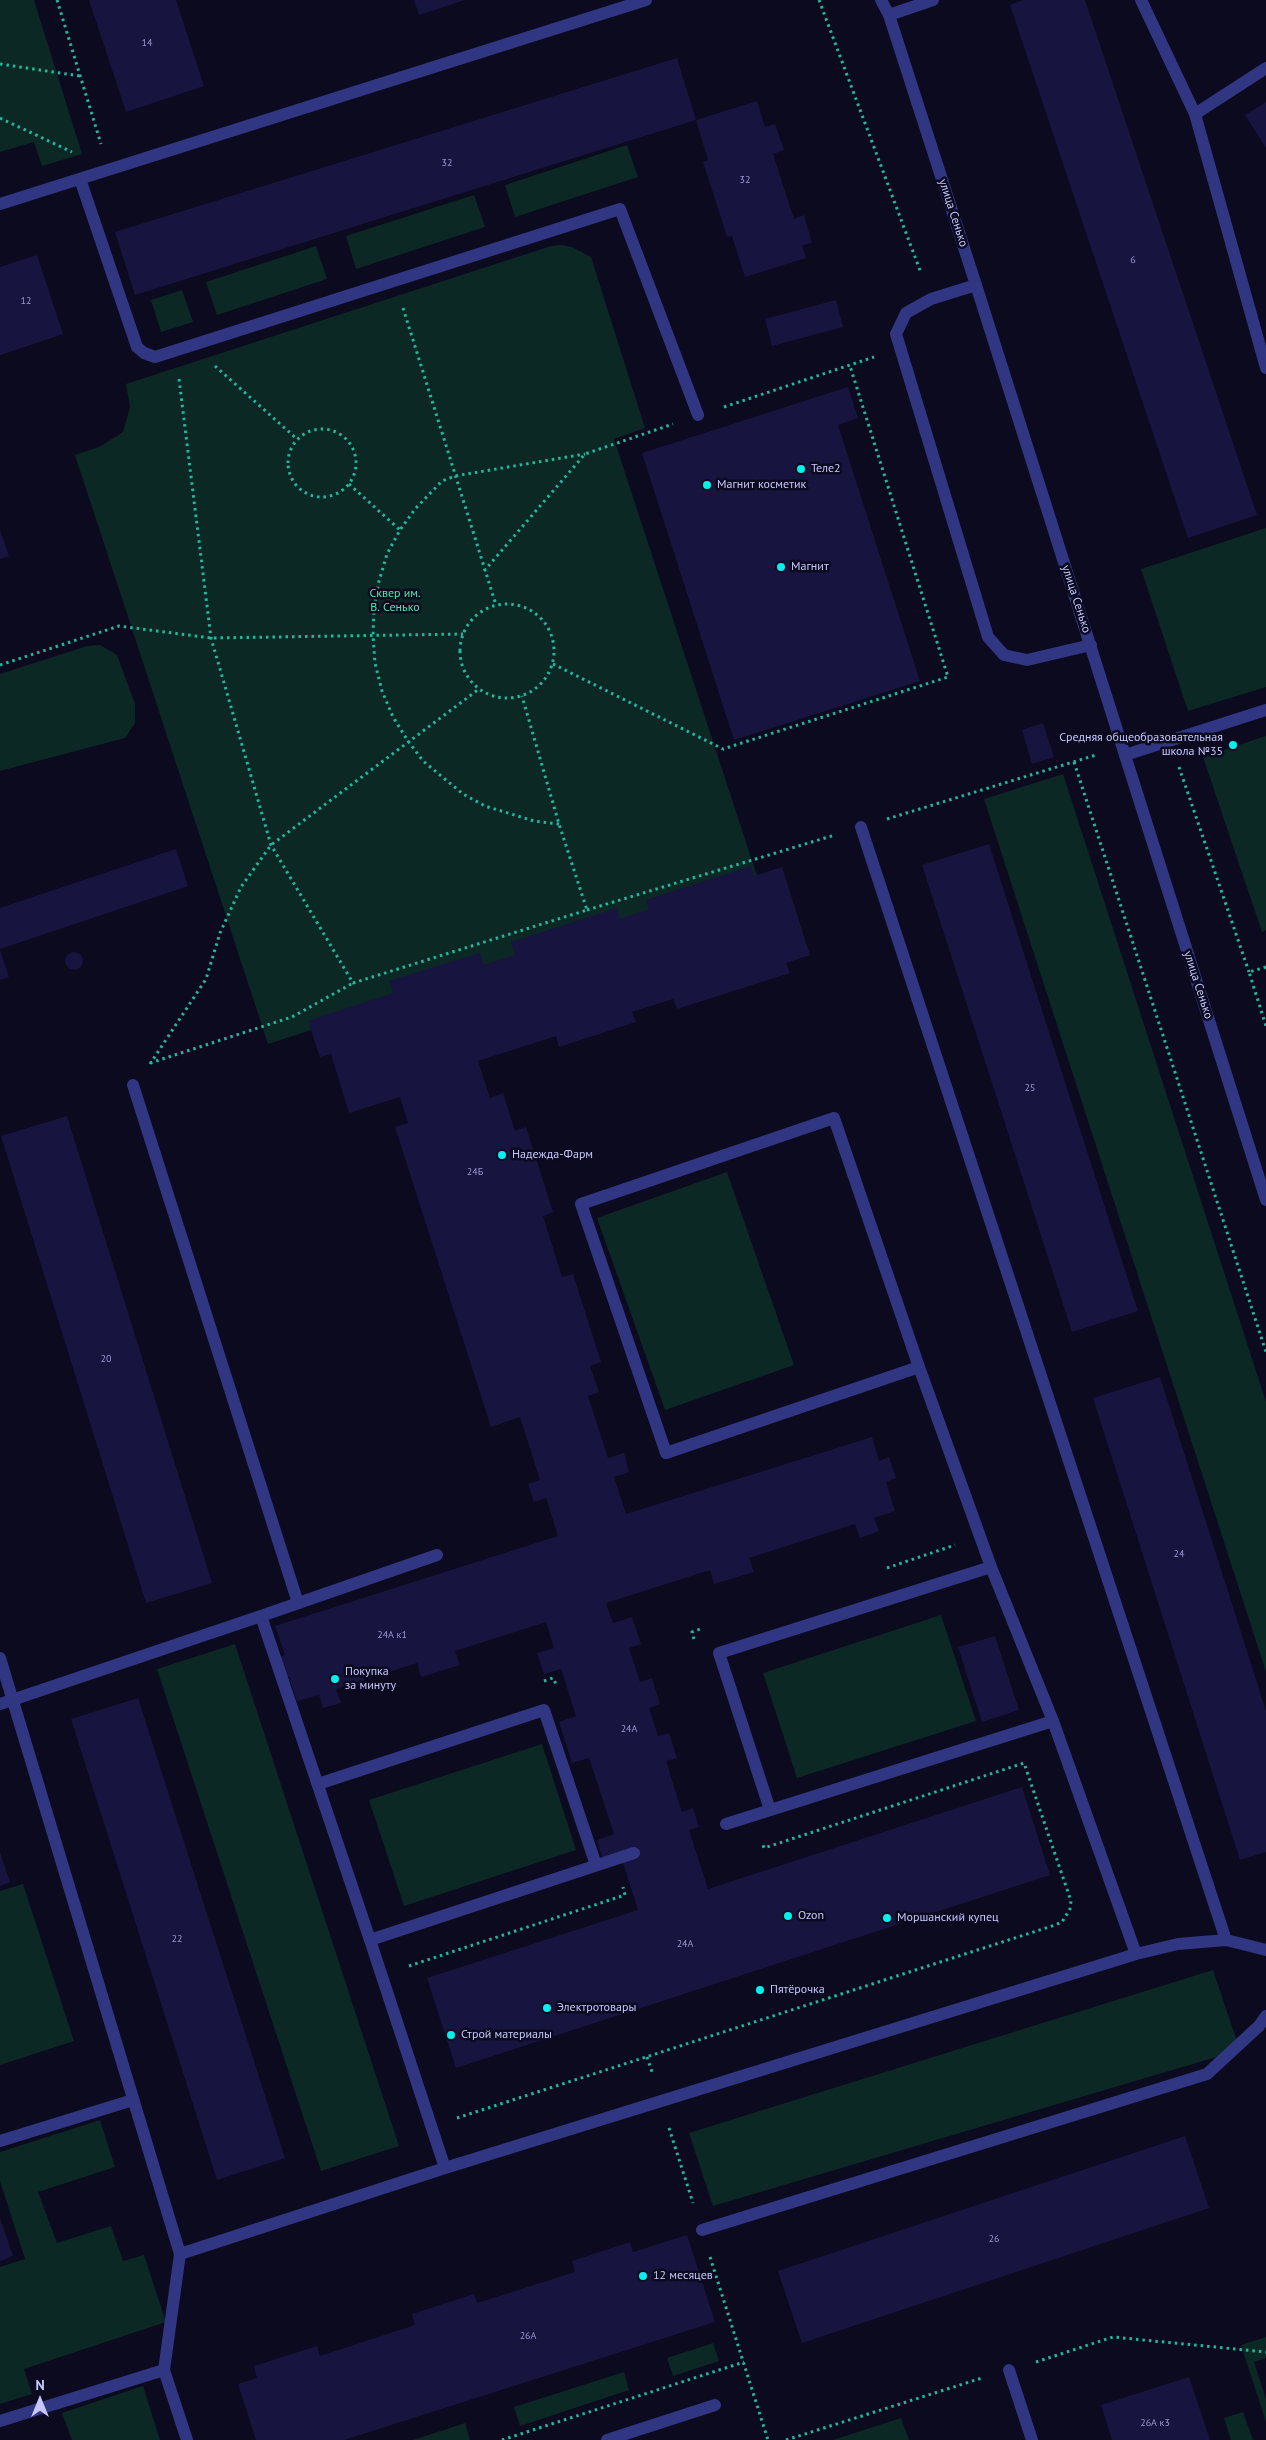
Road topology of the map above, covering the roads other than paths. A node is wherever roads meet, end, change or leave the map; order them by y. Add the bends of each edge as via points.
1 (646, 0) edge
2 (881, 0) edge
3 (932, 0) edge
4 (1141, 0) edge
5 (889, 15) junction
6 (1266, 68) edge
7 (1195, 114) junction
8 (80, 179) junction
9 (0, 204) edge
10 (976, 285) junction
11 (1266, 368) edge
12 (698, 415) road end
13 (1090, 645) junction
14 (1266, 710) edge
15 (1125, 755) junction
16 (861, 827) dead end
17 (133, 1085) road end
18 (1266, 1200) edge
19 (919, 1367) junction
20 (437, 1555) dead end
21 (991, 1567) junction
22 (298, 1603) junction
23 (261, 1616) junction
24 (0, 1658) edge
25 (14, 1700) junction
26 (0, 1704) edge
27 (1053, 1721) junction
28 (318, 1784) junction
29 (770, 1810) junction
30 (726, 1824) dead end
31 (634, 1853) dead end
32 (596, 1865) junction
33 (370, 1940) junction
34 (1226, 1940) junction
35 (1266, 1950) edge
36 (1136, 1954) junction
37 (1266, 2016) edge
38 (132, 2100) junction
39 (0, 2141) edge
40 (445, 2168) junction
41 (702, 2230) dead end
42 (180, 2254) junction
43 (164, 2370) junction
44 (1009, 2370) dead end
45 (715, 2406) dead end
46 (0, 2421) edge
47 (187, 2440) edge
48 (607, 2440) edge
49 (1032, 2440) edge

1 - 8 street
2 - 5 street, улица Сенько
3 - 5 street
4 - 7 street
5 - 10 street, улица Сенько
6 - 7 street
7 - 11 street
8 - 9 street
8 - 12 street via 137,347 144,354 155,357 620,209
10 - 13 street, улица Сенько
10 - 13 street via 931,299 906,313 896,334 988,637 1004,655 1027,660
13 - 15 street, улица Сенько
14 - 15 street
15 - 18 street, улица Сенько
16 - 34 street
17 - 22 street
19 - 19 street via 666,1453 581,1204 834,1118
19 - 21 street
20 - 22 street
21 - 27 street
21 - 29 street via 719,1652
22 - 23 street
23 - 25 street
23 - 28 street
24 - 25 street
25 - 26 street
25 - 38 street
27 - 29 street
27 - 36 street
28 - 32 street via 544,1710
28 - 33 street
29 - 30 street
31 - 32 street
32 - 33 street
33 - 40 street
34 - 35 street
34 - 36 street via 1178,1944
36 - 40 street
37 - 41 street via 1207,2074
38 - 39 street
38 - 42 street
40 - 42 street
42 - 43 street
43 - 46 street
43 - 47 street
44 - 49 street
45 - 48 street

